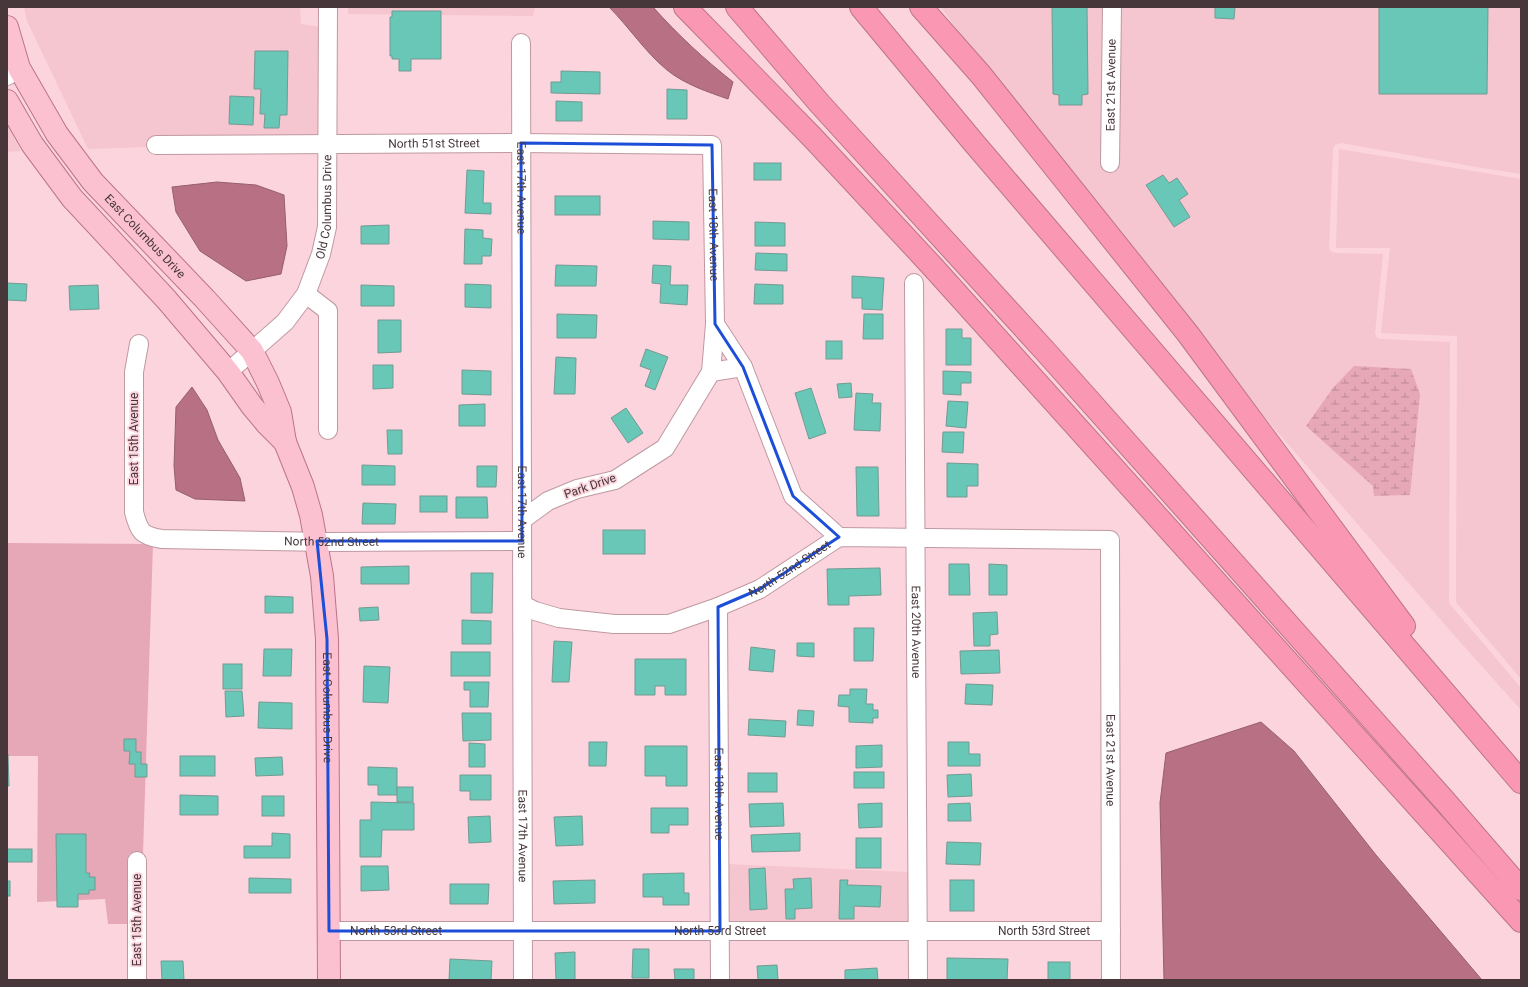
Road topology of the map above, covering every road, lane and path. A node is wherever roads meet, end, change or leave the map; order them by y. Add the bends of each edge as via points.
1 (328, 7) edge
2 (685, 7) edge
3 (737, 7) edge
4 (861, 7) edge
5 (921, 7) edge
6 (1112, 7) edge
7 (7, 27) edge
8 (521, 43) dead end
9 (13, 72) edge
10 (7, 101) edge
11 (521, 143) junction
12 (328, 144) junction
13 (156, 145) dead end
14 (712, 145) joint
15 (1110, 163) dead end
16 (914, 283) dead end
17 (306, 294) junction
18 (715, 324) junction
19 (139, 344) dead end
20 (252, 351) junction
21 (743, 367) junction
22 (228, 372) junction
23 (711, 372) junction
24 (328, 430) dead end
25 (286, 442) junction
26 (522, 520) junction
27 (142, 532) joint
28 (839, 537) junction
29 (915, 538) junction
30 (1110, 540) joint
31 (317, 541) junction
32 (522, 541) junction
33 (522, 605) junction
34 (718, 607) junction
35 (1501, 759) junction
36 (1521, 782) edge
37 (137, 861) dead end
38 (1521, 889) edge
39 (1521, 921) edge
40 (329, 931) junction
41 (523, 931) junction
42 (720, 931) junction
43 (1111, 931) junction
44 (917, 932) junction
45 (137, 980) edge
46 (329, 980) edge
47 (523, 980) edge
48 (720, 980) edge
49 (918, 980) edge
50 (1111, 980) edge

1 - 12 street, Old Columbus Drive
2 - 39 highway via 813,138 926,260
3 - 38 highway via 820,104 1062,370
4 - 35 highway via 974,143
5 - 35 highway via 981,75 1188,334
6 - 15 street, East 21st Avenue
7 - 9 main road, East Columbus Drive
8 - 11 street, East 17th Avenue
9 - 20 main road, East Columbus Drive via 93,182
10 - 22 main road, East Columbus Drive via 32,144 72,198 166,299
11 - 12 street, North 51st Street
11 - 14 street, North 51st Street
11 - 26 street, East 17th Avenue
12 - 13 street, North 51st Street
12 - 17 street, Old Columbus Drive via 327,227 321,254
14 - 18 street, East 18th Avenue
16 - 29 street, East 20th Avenue
17 - 20 street, Old Columbus Drive via 285,322
17 - 24 street via 328,311
18 - 21 street
18 - 23 street, Park Drive
19 - 27 street, East 15th Avenue via 134,372 134,512
20 - 22 street, Old Columbus Drive
20 - 25 main road, East Columbus Drive via 280,412
21 - 23 street
21 - 28 street via 793,496
22 - 25 main road, East Columbus Drive via 252,406
23 - 26 street, Park Drive via 665,448 615,480 577,489 548,501
25 - 31 main road, East Columbus Drive via 303,487
26 - 32 street, East 17th Avenue
27 - 31 street, North 52nd Street via 149,537 162,539
28 - 29 street, North 52nd Street
28 - 34 street, North 52nd Street via 760,589
29 - 30 street, North 52nd Street
29 - 44 street, East 20th Avenue
30 - 43 street, East 21st Avenue
31 - 32 street, North 52nd Street
31 - 40 main road, East Columbus Drive via 327,639
32 - 33 street, East 17th Avenue
33 - 34 street, North 52nd Street via 559,618 614,624 670,624
33 - 41 street, East 17th Avenue
34 - 42 street, East 18th Avenue
35 - 36 highway
37 - 45 street, East 15th Avenue
40 - 41 street, North 53rd Street
40 - 46 main road, East Columbus Drive
41 - 42 street, North 53rd Street
41 - 47 street, East 17th Avenue
42 - 44 street, North 53rd Street
42 - 48 street, East 18th Avenue
43 - 44 street, North 53rd Street
43 - 50 street, East 21st Avenue
44 - 49 street, East 20th Avenue

